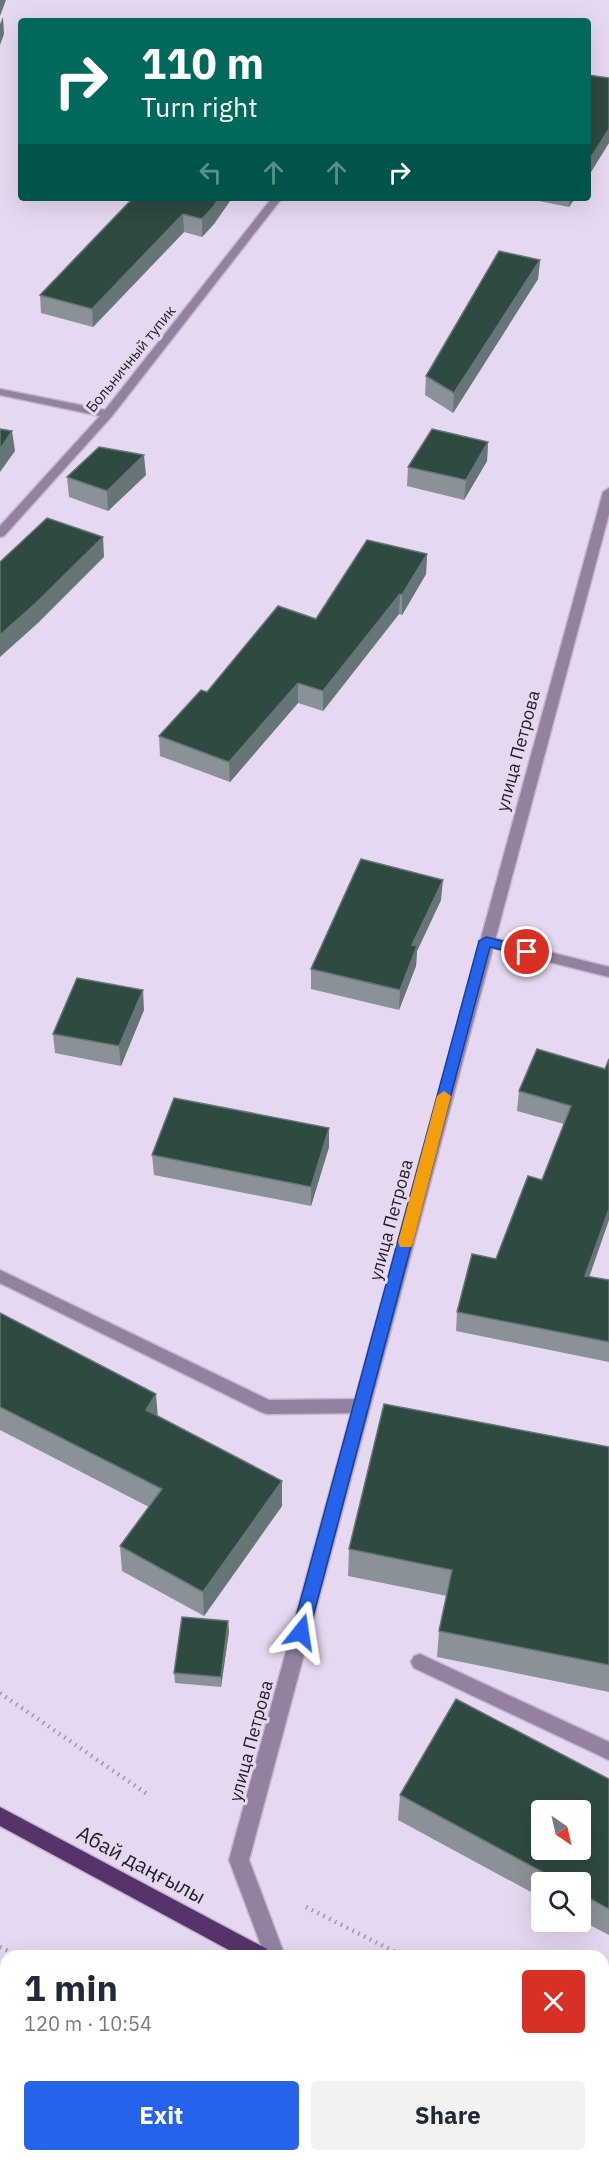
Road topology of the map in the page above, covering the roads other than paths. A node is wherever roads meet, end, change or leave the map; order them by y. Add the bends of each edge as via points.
1 (275, 201) edge
2 (0, 392) edge
3 (108, 414) junction
4 (609, 492) edge
5 (0, 533) edge
6 (486, 941) junction
7 (609, 972) edge
8 (0, 1276) edge
9 (362, 1407) junction
10 (420, 1662) dead end
11 (609, 1751) edge
12 (0, 1816) edge
13 (249, 1950) edge
14 (273, 1950) edge

1 - 3 street, Больничный тупик
2 - 3 street
3 - 5 street, Больничный тупик
4 - 6 street, улица Петрова
6 - 7 street
6 - 9 street, улица Петрова
8 - 9 street via 267,1407
9 - 14 street, улица Петрова via 239,1860
10 - 11 street
12 - 13 main road, Абай даңғылы

